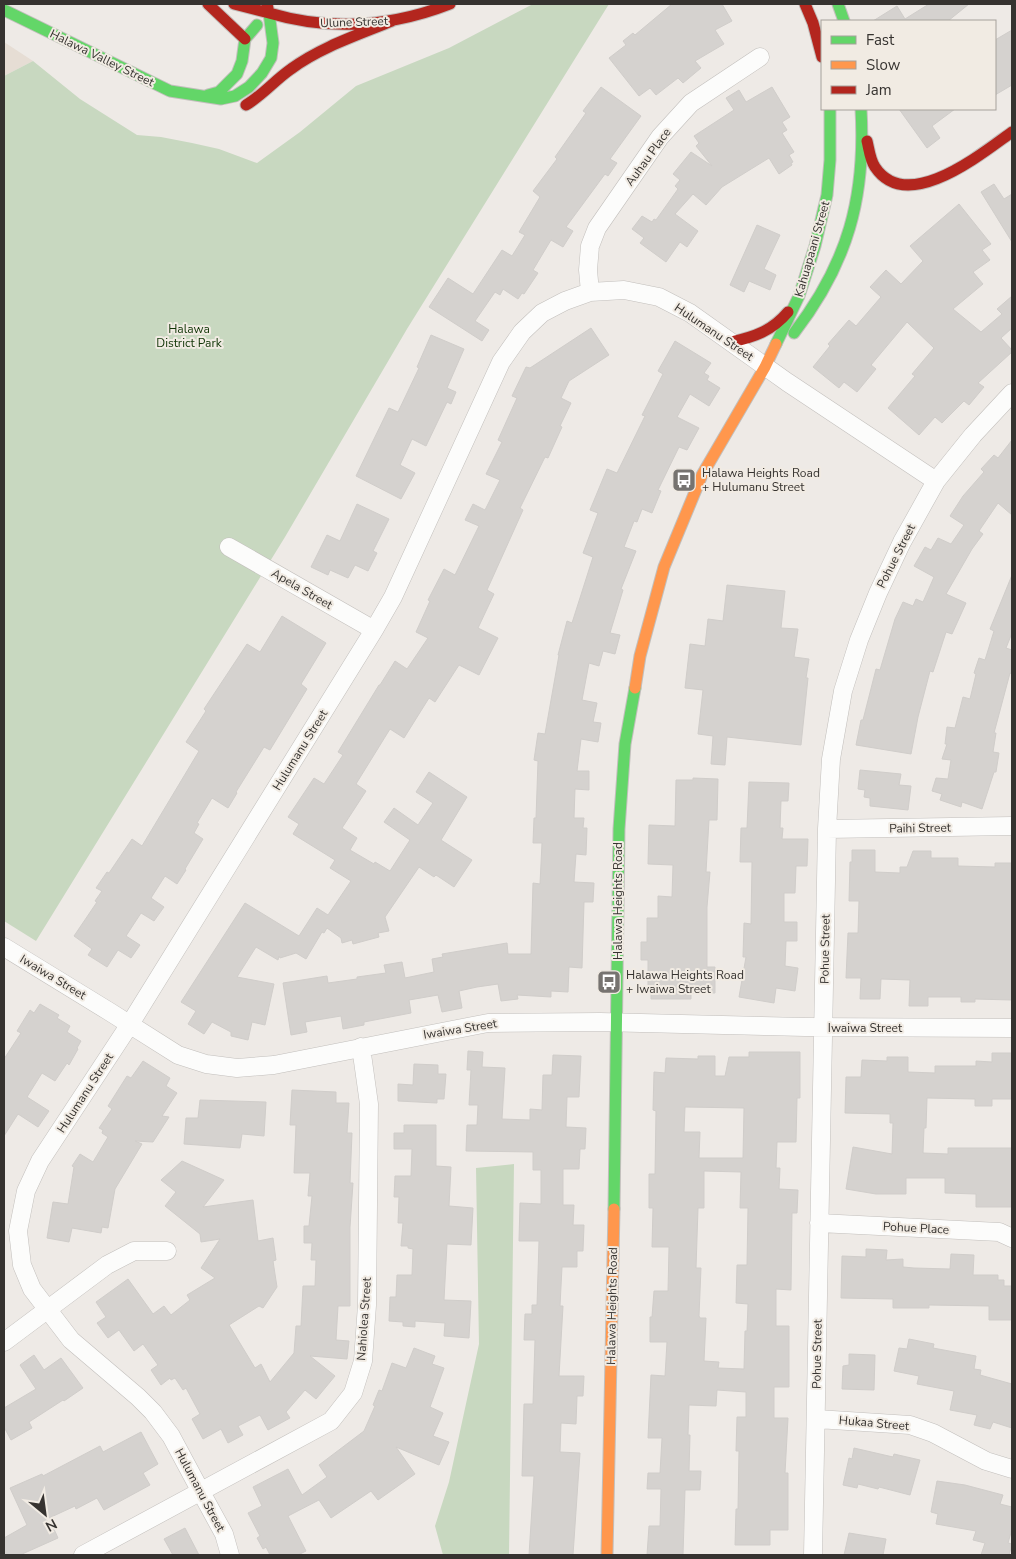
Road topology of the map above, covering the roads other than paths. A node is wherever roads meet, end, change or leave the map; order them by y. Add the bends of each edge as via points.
1 (208, 4) edge
2 (234, 4) edge
3 (277, 4) edge
4 (450, 4) edge
5 (805, 4) edge
6 (838, 4) edge
7 (268, 8) edge
8 (4, 10) edge
9 (844, 20) edge
10 (392, 21) junction
11 (245, 39) junction
12 (821, 53) edge
13 (760, 57) dead end
14 (170, 91) junction
15 (203, 97) junction
16 (188, 106) dead end
17 (239, 109) dead end
18 (830, 110) edge
19 (861, 110) edge
20 (863, 129) junction
21 (1012, 132) edge
22 (590, 292) junction
23 (799, 296) junction
24 (731, 342) junction
25 (765, 367) junction
26 (1012, 393) edge
27 (936, 481) junction
28 (230, 547) dead end
29 (374, 630) junction
30 (1012, 826) edge
31 (827, 829) junction
32 (4, 947) edge
33 (617, 1023) junction
34 (130, 1024) junction
35 (823, 1027) junction
36 (1012, 1028) edge
37 (361, 1047) junction
38 (819, 1223) junction
39 (1012, 1238) edge
40 (167, 1251) dead end
41 (48, 1309) junction
42 (4, 1342) edge
43 (817, 1419) junction
44 (1012, 1470) edge
45 (201, 1492) junction
46 (82, 1555) edge
47 (230, 1555) edge
48 (607, 1555) edge
49 (813, 1555) edge

1 - 11 main road
2 - 7 main road, Ulune Street
3 - 7 main road
4 - 10 main road, Ulune Street
5 - 12 main road
6 - 9 main road
7 - 10 main road, Ulune Street via 299,21 322,24
7 - 11 main road
7 - 15 main road, Halawa Valley Street via 273,43 271,58 262,73 249,88 234,96 221,100
8 - 14 main road, Halawa Valley Street
10 - 17 main road via 313,56 256,100
11 - 15 main road via 237,74 220,92
13 - 22 street, Auhau Place via 691,103 660,137 598,228 590,246
14 - 15 main road, Halawa Valley Street
14 - 16 main road
18 - 23 main road, Kahuapaani Street via 827,195
19 - 20 main road, Kahuapaani Street
20 - 21 main road via 875,166 893,183 908,185 924,184 948,174
20 - 25 main road, Kahuapaani Street via 857,198 843,250 802,324
22 - 24 street, Hulumanu Street via 624,290 659,297 690,313
22 - 29 street, Hulumanu Street via 542,313 522,332 501,362 393,597
23 - 24 main road via 779,323 760,336
23 - 25 main road, Kahuapaani Street
24 - 25 street, Hulumanu Street
25 - 27 street, Hulumanu Street
25 - 33 main road, Halawa Heights Road via 702,475 664,566 640,656 625,744 619,829
26 - 27 street, Pohue Street
27 - 31 street, Pohue Street via 878,593 843,691 831,760
28 - 29 street, Apela Street
29 - 34 street, Hulumanu Street
30 - 31 street, Paihi Street
31 - 35 street, Pohue Street
32 - 34 street, Iwaiwa Street
33 - 35 street, Iwaiwa Street
33 - 37 street, Iwaiwa Street via 488,1023
33 - 48 main road, Halawa Heights Road
34 - 37 street, Iwaiwa Street via 178,1055 206,1064 237,1068 274,1065
34 - 41 street, Hulumanu Street via 40,1161 26,1190 18,1231 22,1265 32,1289
35 - 36 street, Iwaiwa Street
35 - 38 street, Pohue Street
37 - 45 street, Nahiolea Street via 369,1104 367,1304 363,1361 353,1394 331,1421
38 - 39 street, Pohue Place via 999,1232
38 - 43 street, Pohue Street
40 - 41 street via 134,1251 107,1265
41 - 42 street
41 - 45 street, Hulumanu Street via 71,1340 153,1412 171,1436
43 - 44 street, Hukaa Street via 910,1425
43 - 49 street, Pohue Street
45 - 46 street, Nahiolea Street
45 - 47 street, Hulumanu Street via 224,1534

